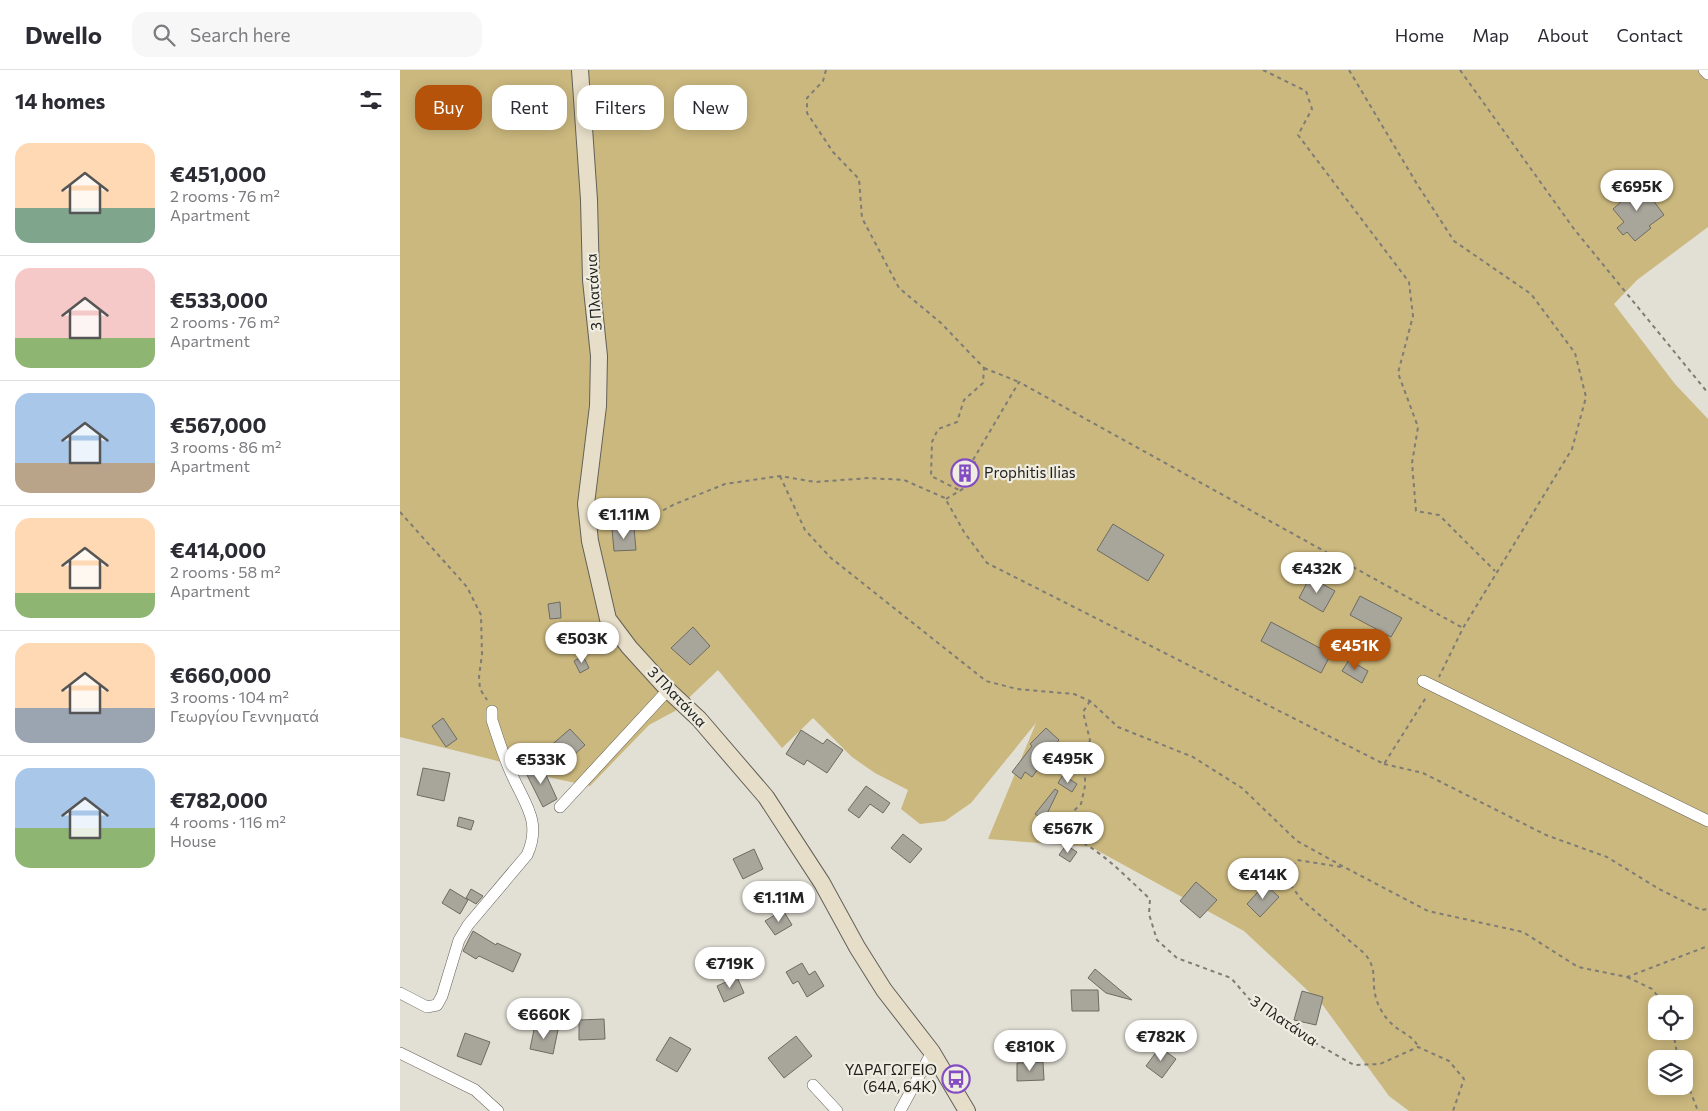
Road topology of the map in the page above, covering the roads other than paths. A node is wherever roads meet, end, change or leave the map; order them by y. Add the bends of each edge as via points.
1 (580, 70) edge
2 (1704, 70) edge
3 (1708, 74) edge
4 (1423, 681) dead end
5 (668, 690) junction
6 (492, 711) road end
7 (560, 807) dead end
8 (1708, 821) edge
9 (400, 993) edge
10 (932, 1052) junction
11 (400, 1053) edge
12 (813, 1086) dead end
13 (498, 1111) edge
14 (837, 1111) edge
15 (900, 1111) edge
16 (967, 1111) edge

1 - 5 street, 3 Πλατάνια via 591,280 599,356 598,406 586,504 590,541 608,619
2 - 3 street
4 - 8 street
5 - 7 street
5 - 10 street, 3 Πλατάνια via 704,725 766,798 822,883 884,990
6 - 9 street via 492,720 512,775 531,811 531,845 527,855 459,940 437,1005 427,1007
10 - 15 street
10 - 16 street, 3 Πλατάνια
11 - 13 street via 475,1090
12 - 14 street

